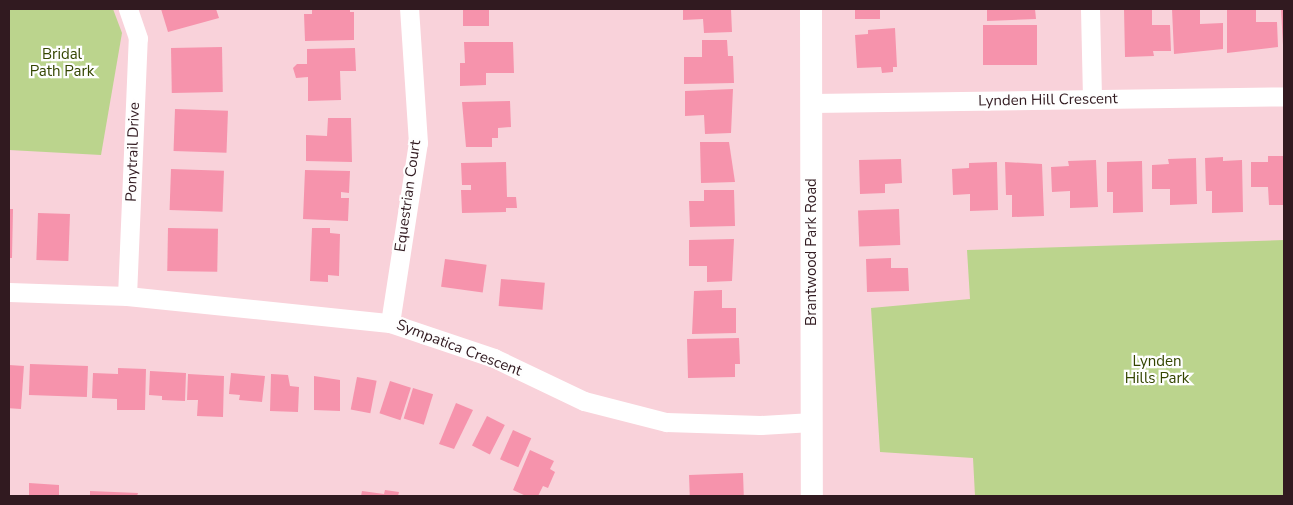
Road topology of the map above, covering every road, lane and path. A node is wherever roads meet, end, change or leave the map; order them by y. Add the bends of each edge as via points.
1 (128, 9) edge
2 (409, 9) edge
3 (811, 9) edge
4 (1090, 9) edge
5 (1284, 96) edge
6 (1092, 99) junction
7 (812, 103) junction
8 (9, 292) edge
9 (127, 296) junction
10 (390, 322) junction
11 (812, 422) junction
12 (812, 496) edge

1 - 9 street, Ponytrail Drive via 138,38
2 - 10 street, Equestrian Court via 418,143
3 - 7 street, Brantwood Park Road
4 - 6 street
5 - 6 street, Lynden Hill Crescent
6 - 7 street, Lynden Hill Crescent
7 - 11 street, Brantwood Park Road
8 - 9 street, Sympatica Crescent
9 - 10 street, Sympatica Crescent
10 - 11 street, Sympatica Crescent via 494,358 584,401 666,422 760,425
11 - 12 street, Brantwood Park Road

